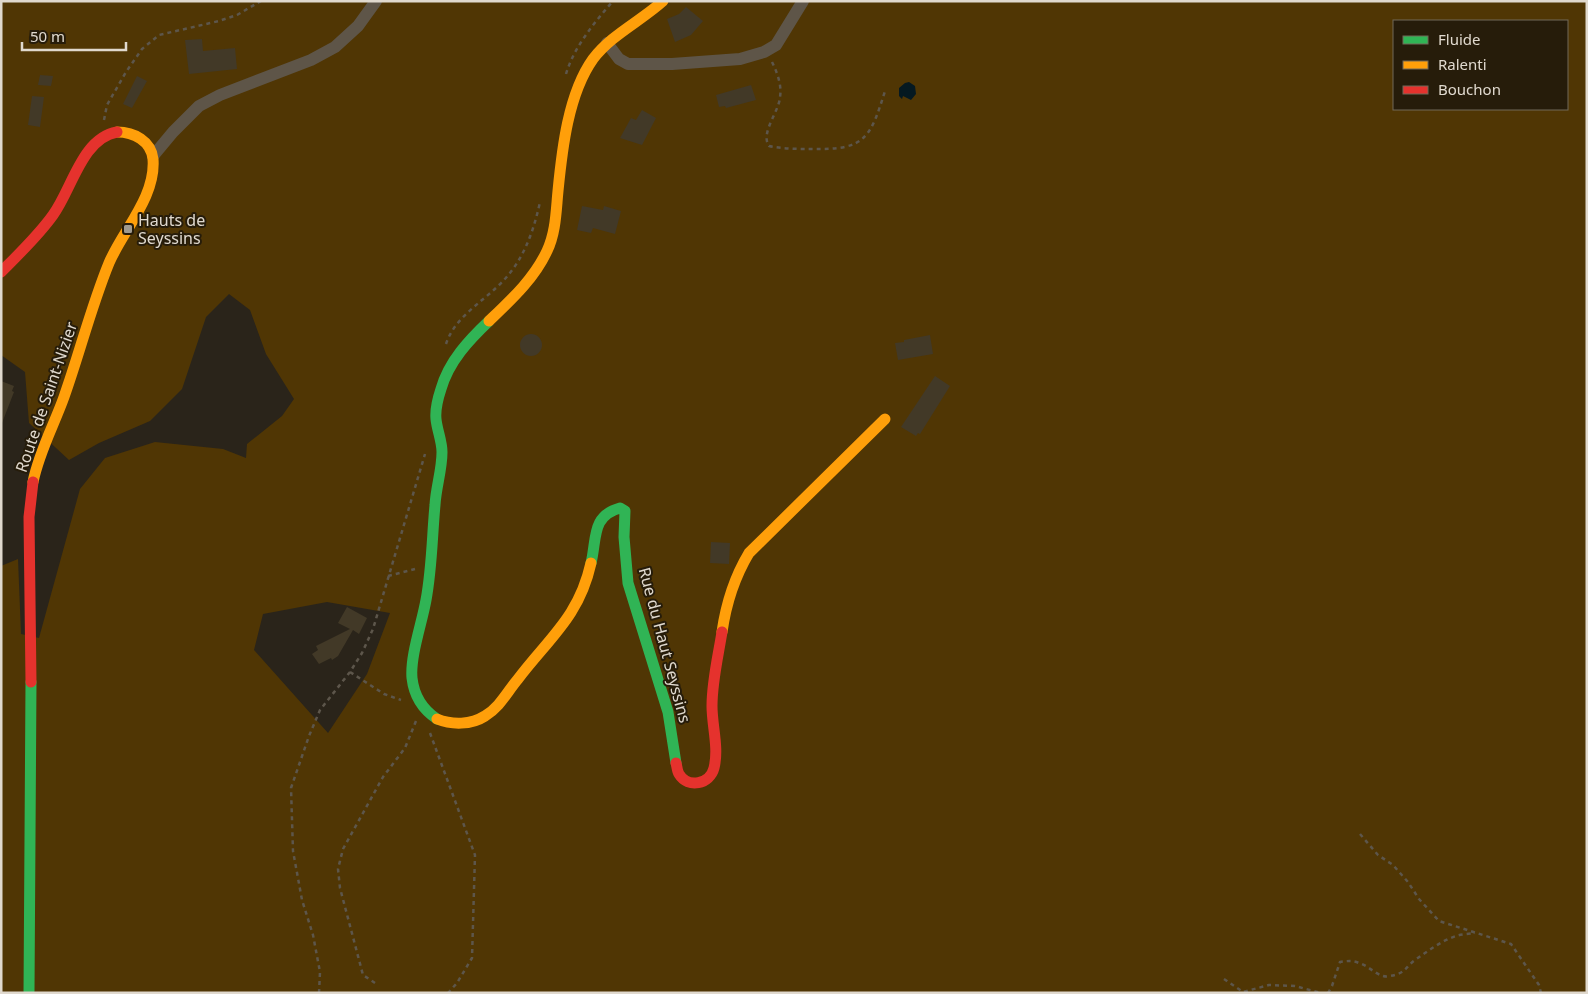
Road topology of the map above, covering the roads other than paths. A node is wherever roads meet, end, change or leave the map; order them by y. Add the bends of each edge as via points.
1 (376, 1) edge
2 (663, 1) edge
3 (803, 1) edge
4 (607, 43) junction
5 (153, 156) junction
6 (1, 272) edge
7 (885, 419) dead end
8 (29, 993) edge

1 - 5 street via 358,26 335,47 199,106
2 - 4 street
3 - 4 street via 776,45 740,59 628,64 618,59
4 - 7 street, Rue du Haut Seyssins via 585,71 577,91 559,175 554,229 538,270 464,348 444,380 435,418 442,454 431,562 412,670 413,688 421,707 439,720 456,724 474,722 490,714 504,700 575,608 584,592 602,518 620,508 625,511 628,583 668,712 678,773 686,782 697,784 706,780 714,772 712,707 724,615 740,566 749,553
5 - 6 street via 138,136 121,131 103,137 94,144 49,220
5 - 8 street, Route de Saint-Nizier via 148,187 98,292 60,409 42,451 31,496

